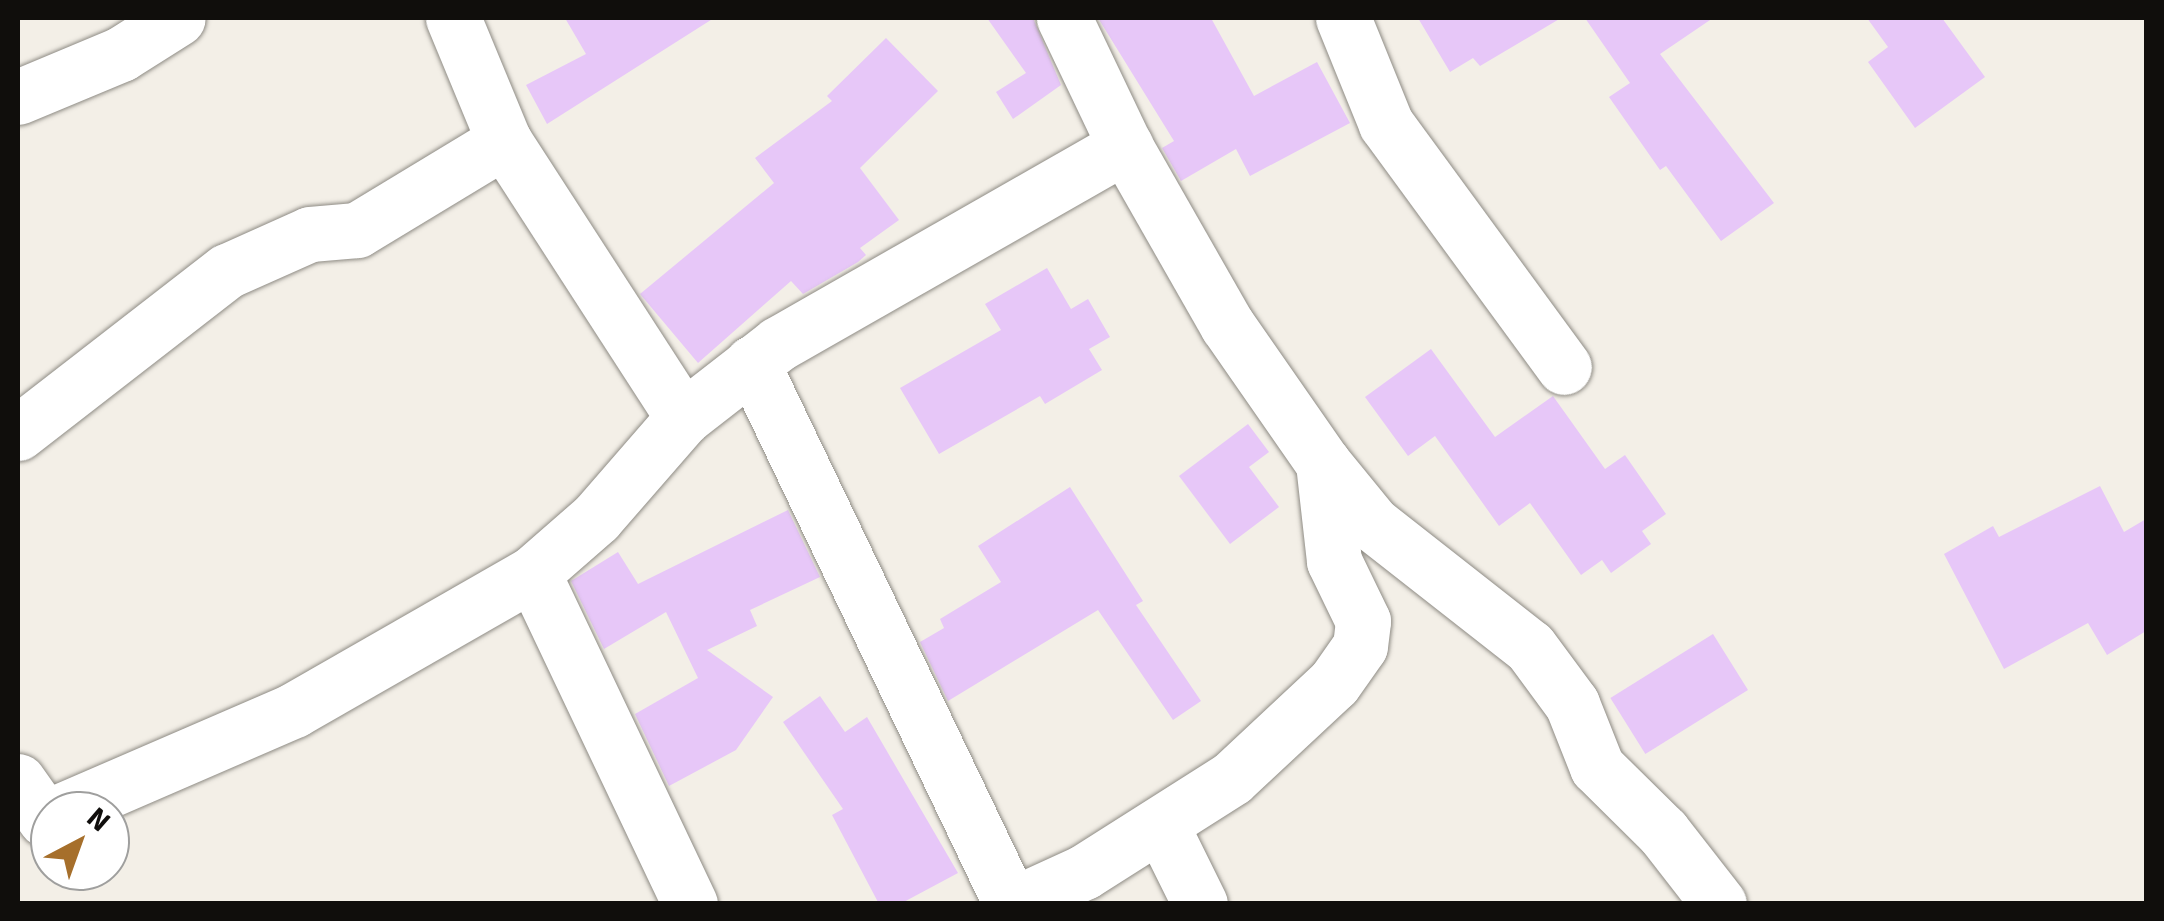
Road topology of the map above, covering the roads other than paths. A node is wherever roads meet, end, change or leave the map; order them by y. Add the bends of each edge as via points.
1 (453, 18) edge
2 (1064, 18) edge
3 (1343, 18) edge
4 (158, 23) edge
5 (18, 97) edge
6 (504, 141) junction
7 (1125, 146) junction
8 (752, 363) junction
9 (1564, 367) dead end
10 (683, 418) junction
11 (18, 433) edge
12 (1324, 463) junction
13 (533, 572) junction
14 (93, 791) edge
15 (1161, 825) junction
16 (690, 904) edge
17 (1012, 904) edge
18 (1200, 904) edge
19 (1719, 904) edge

1 - 6 street
2 - 7 street
3 - 9 street via 1386,124
4 - 5 street
6 - 10 street
6 - 11 street via 357,230 310,234 227,271
7 - 8 street
7 - 12 street via 1227,325
8 - 10 street
8 - 17 street
10 - 13 street via 596,518
12 - 15 street via 1334,561 1363,621 1360,646 1334,683 1232,778
12 - 19 street via 1373,524 1530,647 1572,704 1598,768 1663,832
13 - 14 street via 294,710
13 - 16 street
15 - 17 street via 1084,872
15 - 18 street

